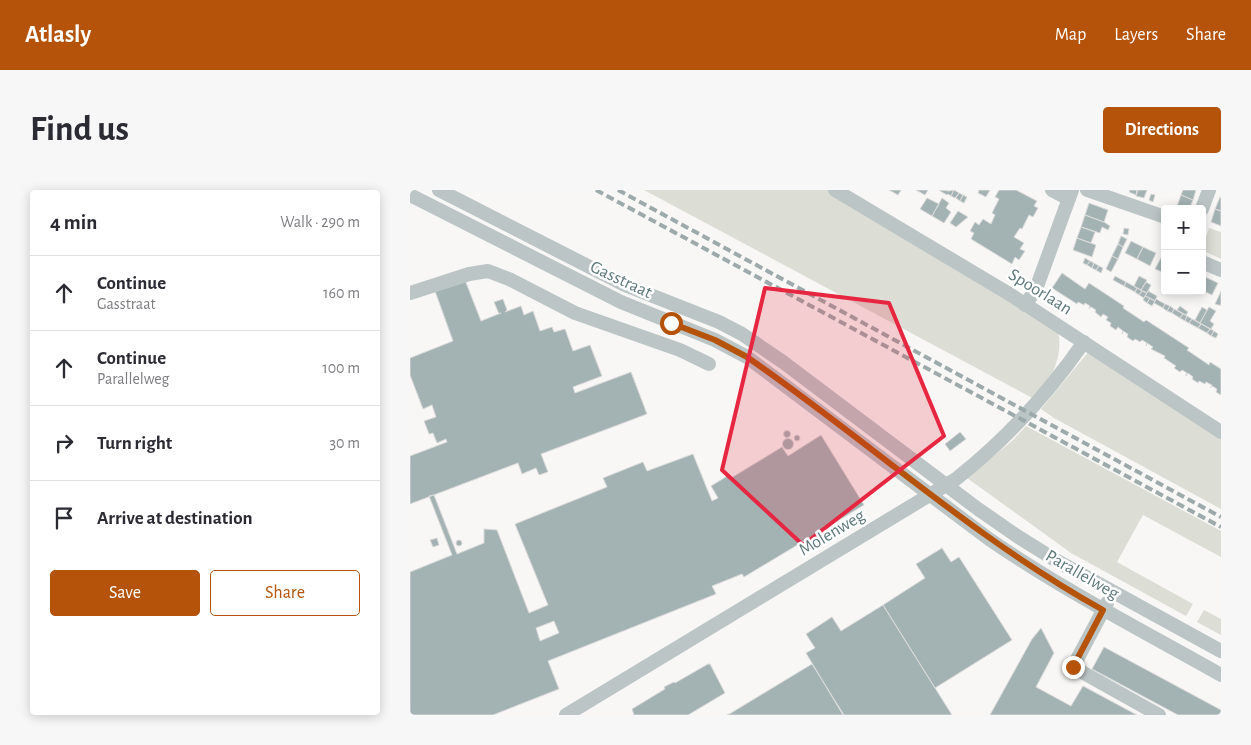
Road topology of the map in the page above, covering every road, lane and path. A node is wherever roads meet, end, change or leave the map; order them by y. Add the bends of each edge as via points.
1 (439, 190) edge
2 (835, 190) edge
3 (1052, 190) edge
4 (1087, 190) edge
5 (1209, 190) edge
6 (1071, 194) edge
7 (410, 195) edge
8 (1203, 205) edge
9 (1161, 216) edge
10 (1206, 264) edge
11 (1221, 270) edge
12 (410, 293) edge
13 (1025, 305) junction
14 (1084, 342) junction
15 (709, 364) dead end
16 (1221, 432) edge
17 (947, 486) junction
18 (931, 496) junction
19 (1113, 592) junction
20 (1103, 610) junction
21 (1221, 651) edge
22 (1221, 675) edge
23 (566, 715) edge
24 (1159, 715) edge

1 - 17 street, Gasstraat via 625,285 742,334
2 - 13 street, Spoorlaan
3 - 6 street
4 - 9 street
5 - 8 street
6 - 13 street via 1036,289
7 - 18 street, Gasstraat via 621,302 731,348 768,372
10 - 11 street
12 - 15 street via 488,271 575,313 680,350
13 - 14 street, Spoorlaan
14 - 16 street, Spoorlaan
14 - 17 street, Molenweg via 1065,370 1011,431
17 - 18 street, Molenweg
17 - 19 street, Parallelweg via 1017,536
18 - 20 street, Parallelweg via 1019,560
18 - 23 street, Molenweg
19 - 20 street
19 - 21 street, Parallelweg
20 - 22 street, Parallelweg
20 - 24 street via 1073,667

